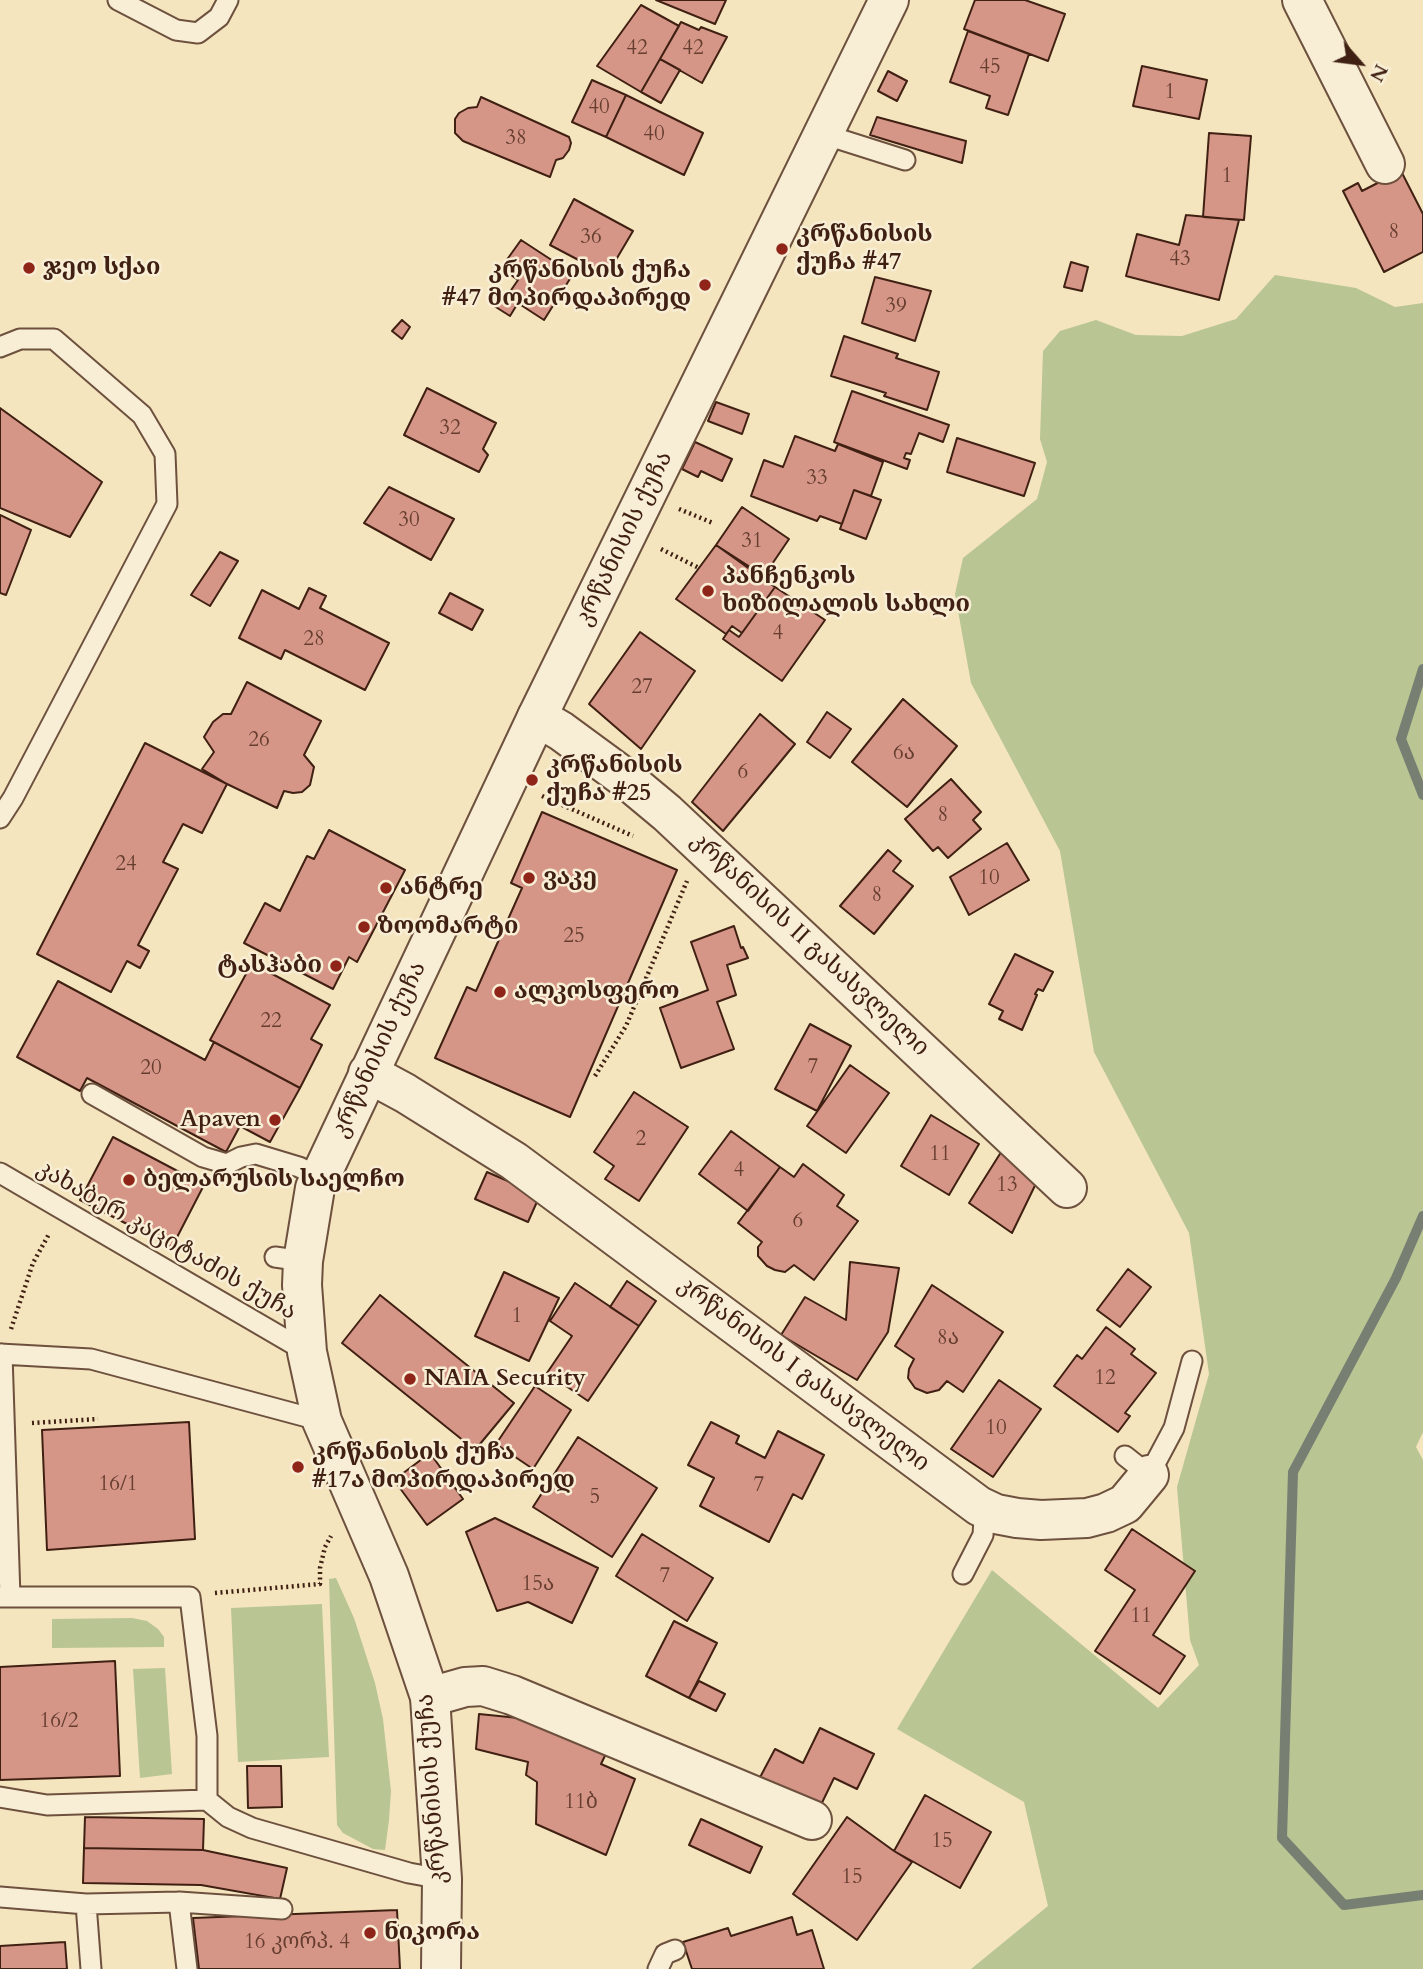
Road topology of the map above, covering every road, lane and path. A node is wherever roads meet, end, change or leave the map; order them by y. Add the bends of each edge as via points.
1 (118, 0) edge
2 (228, 0) edge
3 (889, 0) edge
4 (1302, 0) edge
5 (823, 134) junction
6 (905, 160) dead end
7 (1385, 164) dead end
8 (0, 347) edge
9 (678, 508) dead end
10 (713, 523) dead end
11 (658, 548) dead end
12 (699, 568) dead end
13 (537, 717) junction
14 (534, 793) dead end
15 (0, 818) edge
16 (643, 840) dead end
17 (689, 871) dead end
18 (368, 1073) junction
19 (595, 1076) dead end
20 (92, 1094) dead end
21 (0, 1173) edge
22 (320, 1177) junction
23 (1067, 1188) dead end
24 (62, 1208) junction
25 (307, 1352) junction
26 (1, 1354) edge
27 (1192, 1362) dead end
28 (98, 1419) dead end
29 (322, 1421) junction
30 (4, 1424) junction
31 (2, 1457) edge
32 (1137, 1465) joint
33 (979, 1506) junction
34 (337, 1525) dead end
35 (963, 1574) dead end
36 (5, 1597) edge
37 (190, 1597) junction
38 (430, 1697) junction
39 (0, 1797) edge
40 (207, 1800) junction
41 (812, 1821) dead end
42 (442, 1879) junction
43 (0, 1897) edge
44 (179, 1902) junction
45 (86, 1904) junction
46 (282, 1909) dead end
47 (675, 1950) dead end
48 (91, 1969) edge
49 (187, 1969) edge
50 (440, 1969) edge
51 (658, 1969) edge

1 - 2 lane via 176,30 198,33 219,17
3 - 5 street, კრწანისის ქუჩა
4 - 7 street
5 - 6 lane
5 - 13 street, კრწანისის ქუჩა
8 - 15 lane via 20,339 54,339 142,415 165,454 167,503
9 - 10 path
11 - 12 path
13 - 18 street, კრწანისის ქუჩა
13 - 23 street, კრწანისის II გასასვლელი via 604,762 667,813
14 - 16 path
17 - 19 path via 626,1026
18 - 22 street, კრწანისის ქუჩა
18 - 33 street, კრწანისის I გასასვლელი via 514,1161
20 - 22 lane via 203,1157 227,1164 256,1154
21 - 24 lane, კახაბერ კაციტაძის ქუჩა
22 - 25 street, კრწანისის ქუჩა via 289,1259 302,1285
24 - 25 lane, კახაბერ კაციტაძის ქუჩა
24 - 26 path via 33,1263
25 - 29 street, კრწანისის ქუჩა
26 - 29 lane via 91,1359
26 - 30 lane
27 - 32 lane, კრწანისის I გასასვლელი via 1174,1428
28 - 30 path
29 - 38 street, კრწანისის ქუჩა via 389,1576
30 - 31 lane
31 - 36 lane
32 - 33 street, კრწანისის I გასასვლელი via 1125,1504 1107,1513 1041,1520 996,1514
33 - 35 lane via 983,1535
34 - 37 path via 325,1547 320,1584
36 - 37 lane
37 - 40 lane via 206,1736
38 - 41 street via 483,1686 512,1695
38 - 42 street, კრწანისის ქუჩა
39 - 40 lane via 47,1805
40 - 42 lane via 252,1828
42 - 50 street, კრწანისის ქუჩა
43 - 45 lane
44 - 45 lane
44 - 46 lane
44 - 49 lane
45 - 48 lane
47 - 51 lane via 665,1954

